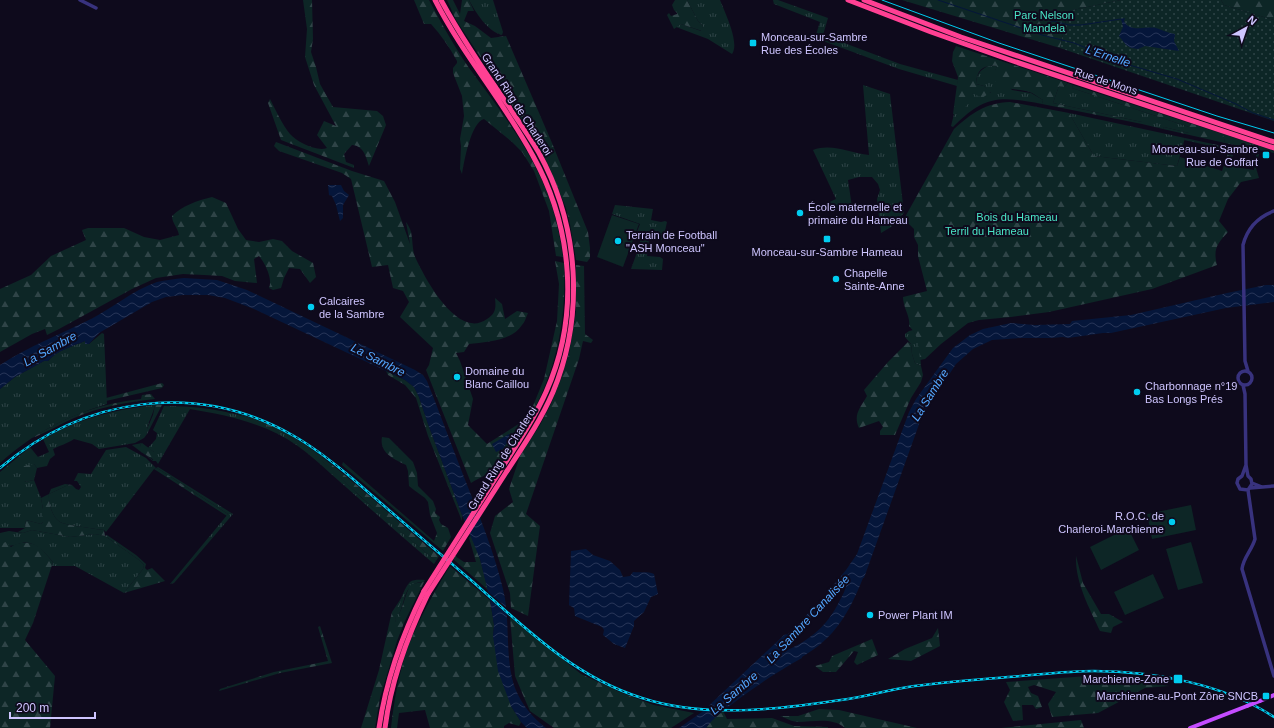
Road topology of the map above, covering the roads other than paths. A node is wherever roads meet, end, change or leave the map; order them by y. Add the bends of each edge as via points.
1 (80, 0) edge
2 (435, 0) edge
3 (441, 0) edge
4 (848, 0) edge
5 (864, 0) edge
6 (96, 8) dead end
7 (932, 29) junction
8 (1274, 142) edge
9 (1274, 148) edge
10 (1274, 211) edge
11 (1245, 360) junction
12 (1242, 371) junction
13 (1248, 371) junction
14 (1242, 385) junction
15 (1248, 385) junction
16 (1245, 394) junction
17 (1246, 465) junction
18 (505, 469) junction
19 (1242, 476) junction
20 (1248, 476) junction
21 (1252, 483) junction
22 (1274, 486) edge
23 (1262, 487) junction
24 (1249, 489) junction
25 (426, 592) junction
26 (1274, 676) edge
27 (1274, 696) edge
28 (379, 728) edge
29 (385, 728) edge
30 (1190, 728) edge

1 - 6 street
2 - 18 highway, Grand Ring de Charleroi via 533,156 554,201 565,250 568,276 566,320 555,369 537,413
3 - 18 highway, Grand Ring de Charleroi via 538,153 559,198 571,249 574,276 572,314 568,346 561,370 542,415
4 - 7 highway
5 - 7 highway
7 - 8 highway, Rue de Mons
7 - 9 highway, Rue de Mons via 1013,61
10 - 11 street via 1251,227 1243,249
11 - 12 street
11 - 13 street
12 - 13 street
12 - 14 street via 1238,378
13 - 15 street via 1252,378
14 - 15 street
14 - 16 street
15 - 16 street
16 - 17 street
17 - 19 street
17 - 20 street
18 - 25 highway, Grand Ring de Charleroi, bridge
19 - 20 street
19 - 24 street via 1238,479 1237,485 1243,490
20 - 21 street
21 - 23 street
21 - 24 street
22 - 23 street
23 - 24 street
24 - 26 street via 1255,539 1242,569
25 - 28 highway, Grand Ring de Charleroi via 412,615 395,658
25 - 29 highway, Grand Ring de Charleroi via 400,659
27 - 30 main road, bridge

